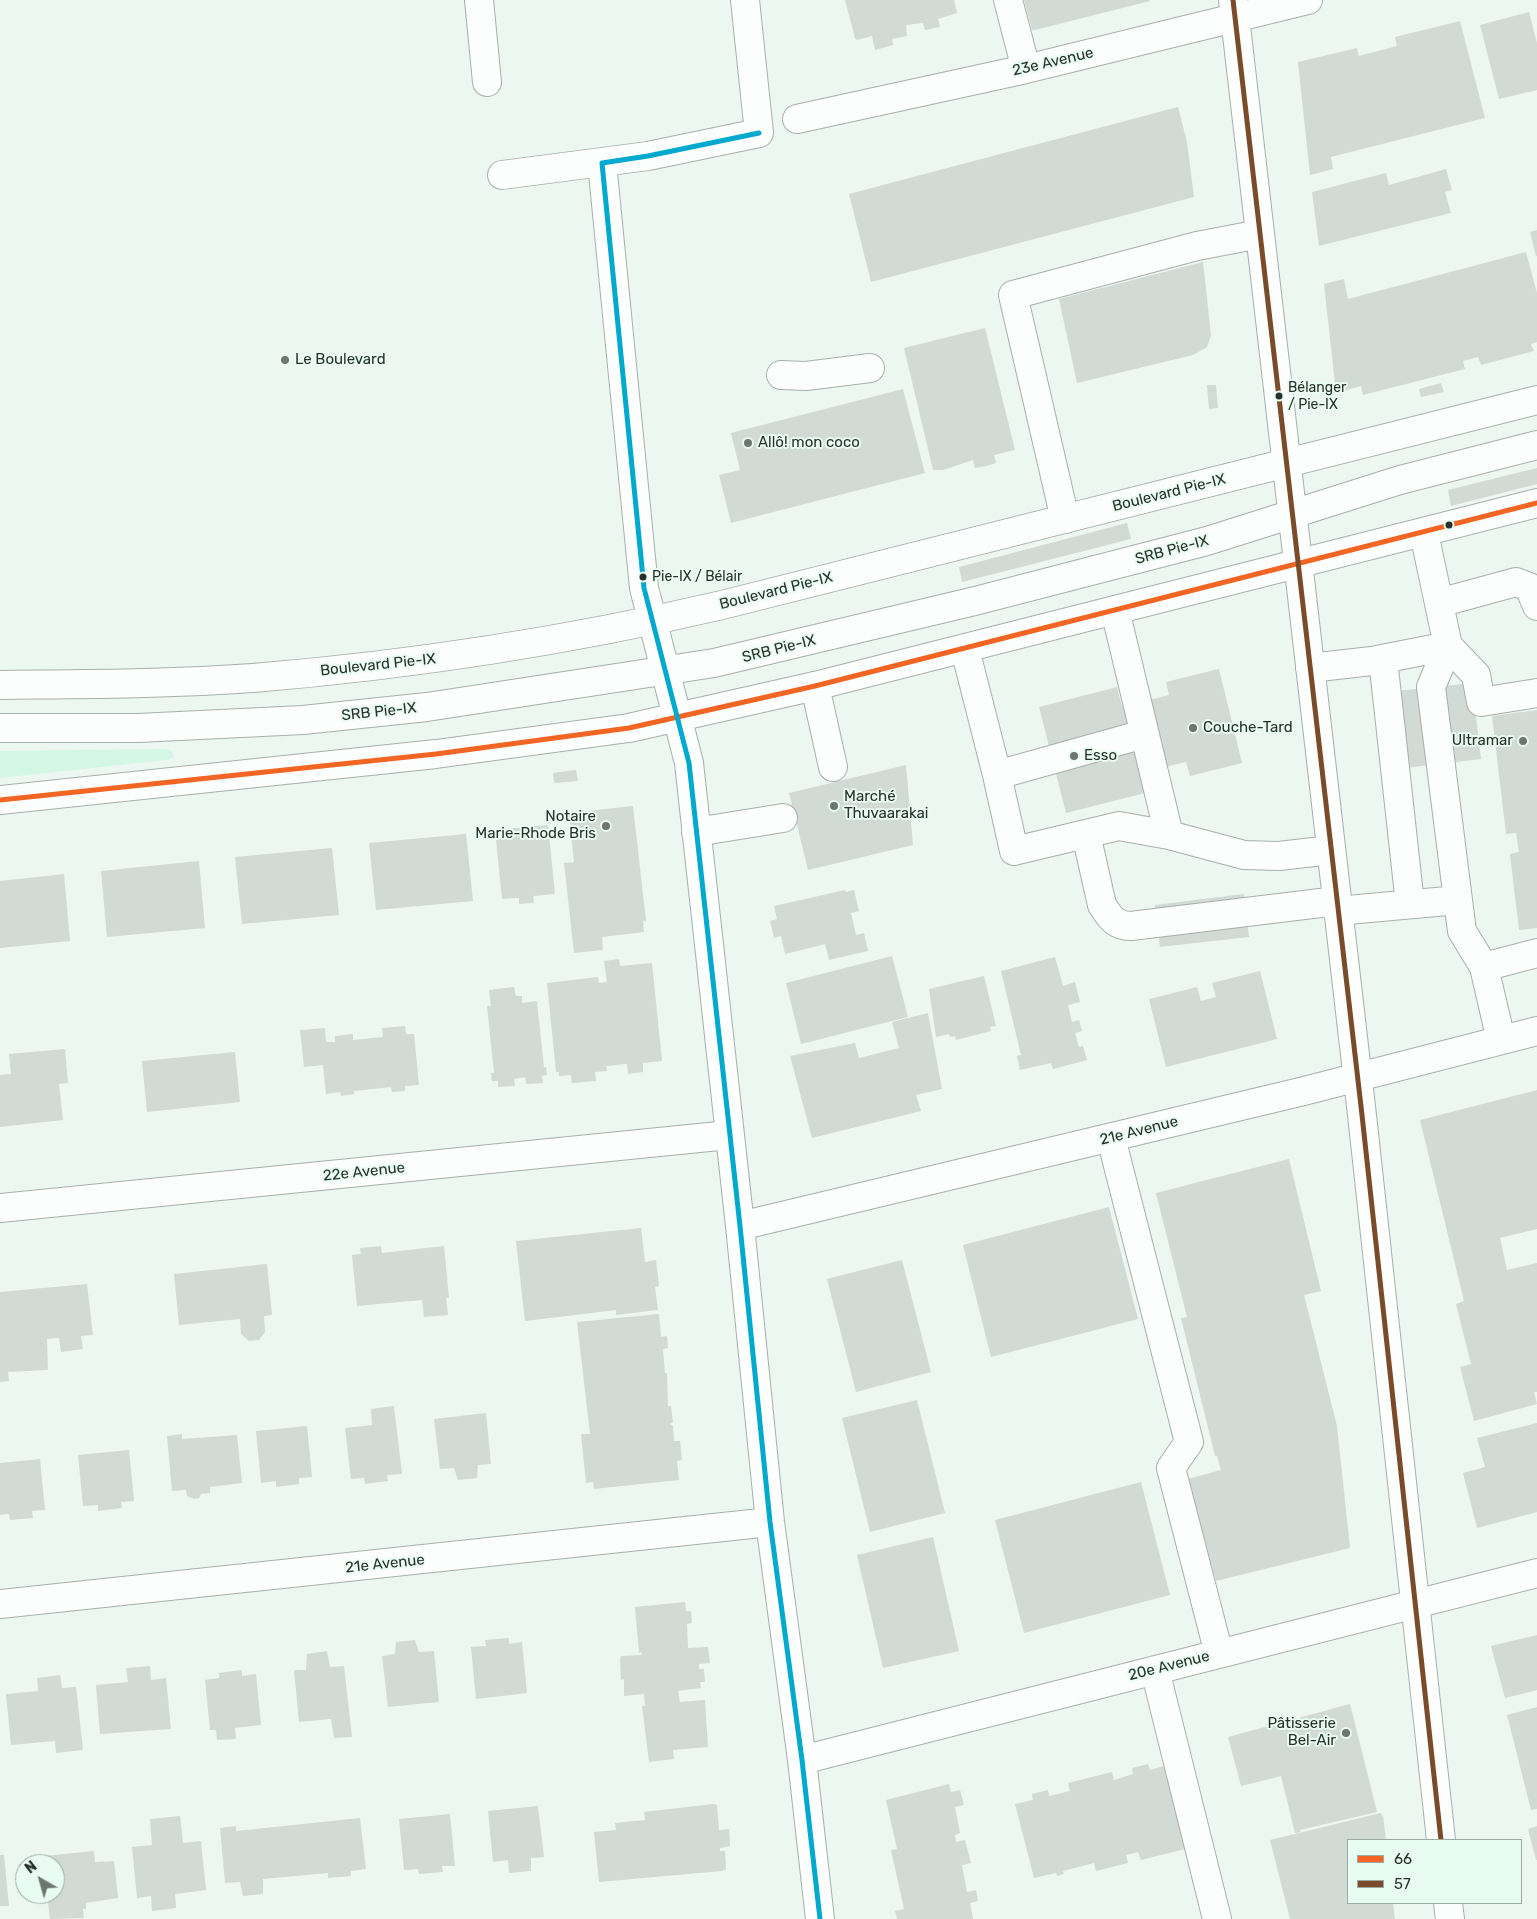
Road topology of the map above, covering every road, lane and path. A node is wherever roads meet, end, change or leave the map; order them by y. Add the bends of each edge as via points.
1 (479, 0) edge
2 (746, 0) edge
3 (1008, 0) edge
4 (1308, 0) edge
5 (1234, 9) edge
6 (1026, 69) junction
7 (487, 82) dead end
8 (797, 119) dead end
9 (602, 163) junction
10 (502, 175) dead end
11 (1260, 234) junction
12 (870, 368) dead end
13 (781, 375) dead end
14 (1537, 400) edge
15 (1537, 445) edge
16 (1286, 464) junction
17 (1537, 504) edge
18 (1292, 515) junction
19 (1065, 519) junction
20 (1424, 533) junction
21 (1298, 565) junction
22 (1439, 603) junction
23 (1537, 606) edge
24 (1115, 610) junction
25 (651, 621) junction
26 (1448, 646) junction
27 (965, 648) junction
28 (1383, 659) junction
29 (1310, 668) junction
30 (664, 670) junction
31 (0, 685) edge
32 (815, 686) junction
33 (1537, 693) edge
34 (678, 717) junction
35 (0, 728) edge
36 (1144, 734) junction
37 (833, 766) dead end
38 (997, 775) junction
39 (0, 800) edge
40 (783, 818) dead end
41 (696, 832) junction
42 (1086, 834) junction
43 (1169, 835) junction
44 (1330, 850) junction
45 (1458, 900) junction
46 (1410, 904) junction
47 (1337, 906) junction
48 (1537, 953) edge
49 (1484, 966) junction
50 (1537, 1031) edge
51 (1501, 1040) junction
52 (1357, 1077) junction
53 (729, 1135) junction
54 (1111, 1138) junction
55 (0, 1208) edge
56 (740, 1226) junction
57 (770, 1522) junction
58 (1537, 1573) edge
59 (0, 1604) edge
60 (1414, 1604) junction
61 (1219, 1654) junction
62 (1155, 1670) junction
63 (802, 1760) junction
64 (1441, 1839) edge
65 (1448, 1904) edge
66 (820, 1919) edge
67 (1217, 1919) edge
68 (1450, 1919) edge

1 - 7 street
2 - 9 street via 759,133
3 - 6 street
4 - 5 street, 23e Avenue
5 - 6 street, 23e Avenue
5 - 11 street
6 - 8 street, 23e Avenue
9 - 10 street
9 - 25 street via 642,574
11 - 16 street
11 - 19 street via 1197,246 1013,295
12 - 13 street via 806,376
14 - 16 street, Boulevard Pie-IX
15 - 18 street, SRB Pie-IX via 1400,480
16 - 18 street
16 - 19 street, Boulevard Pie-IX
17 - 20 street
18 - 21 street
18 - 30 street, SRB Pie-IX via 1207,541 975,601 735,659
19 - 25 street, Boulevard Pie-IX
20 - 21 street
20 - 22 street
21 - 24 street
21 - 29 street
22 - 23 street via 1516,582 1529,587
22 - 26 street
24 - 27 street
24 - 36 street
25 - 30 street
25 - 31 street, Boulevard Pie-IX via 429,660 307,673 198,681
26 - 28 street
26 - 33 street via 1476,675 1481,702
26 - 45 street via 1431,687
27 - 32 street
27 - 38 street
28 - 29 street
28 - 46 street
29 - 44 street
30 - 34 street
30 - 35 street, SRB Pie-IX via 436,706 303,720 138,728
32 - 34 street
32 - 37 street
34 - 39 street via 568,738
34 - 41 street via 689,763
36 - 38 street
36 - 43 street
38 - 42 street via 1014,851
40 - 41 street
41 - 53 street
42 - 43 street via 1119,826
42 - 47 street via 1102,905 1119,925
43 - 44 street via 1244,855 1279,856
44 - 47 street
45 - 46 street
45 - 49 street via 1462,931
46 - 47 street
47 - 52 street
48 - 49 street
49 - 51 street
50 - 51 street, 21e Avenue
51 - 52 street, 21e Avenue
52 - 54 street, 21e Avenue
52 - 60 street
53 - 55 street, 22e Avenue
53 - 56 street
54 - 56 street, 21e Avenue
54 - 61 street via 1189,1442 1171,1468
56 - 57 street
57 - 59 street, 21e Avenue
57 - 63 street
58 - 60 street, 20e Avenue
60 - 61 street, 20e Avenue
60 - 64 street
61 - 62 street, 20e Avenue
62 - 63 street, 20e Avenue
62 - 67 street
63 - 66 street
65 - 68 street

